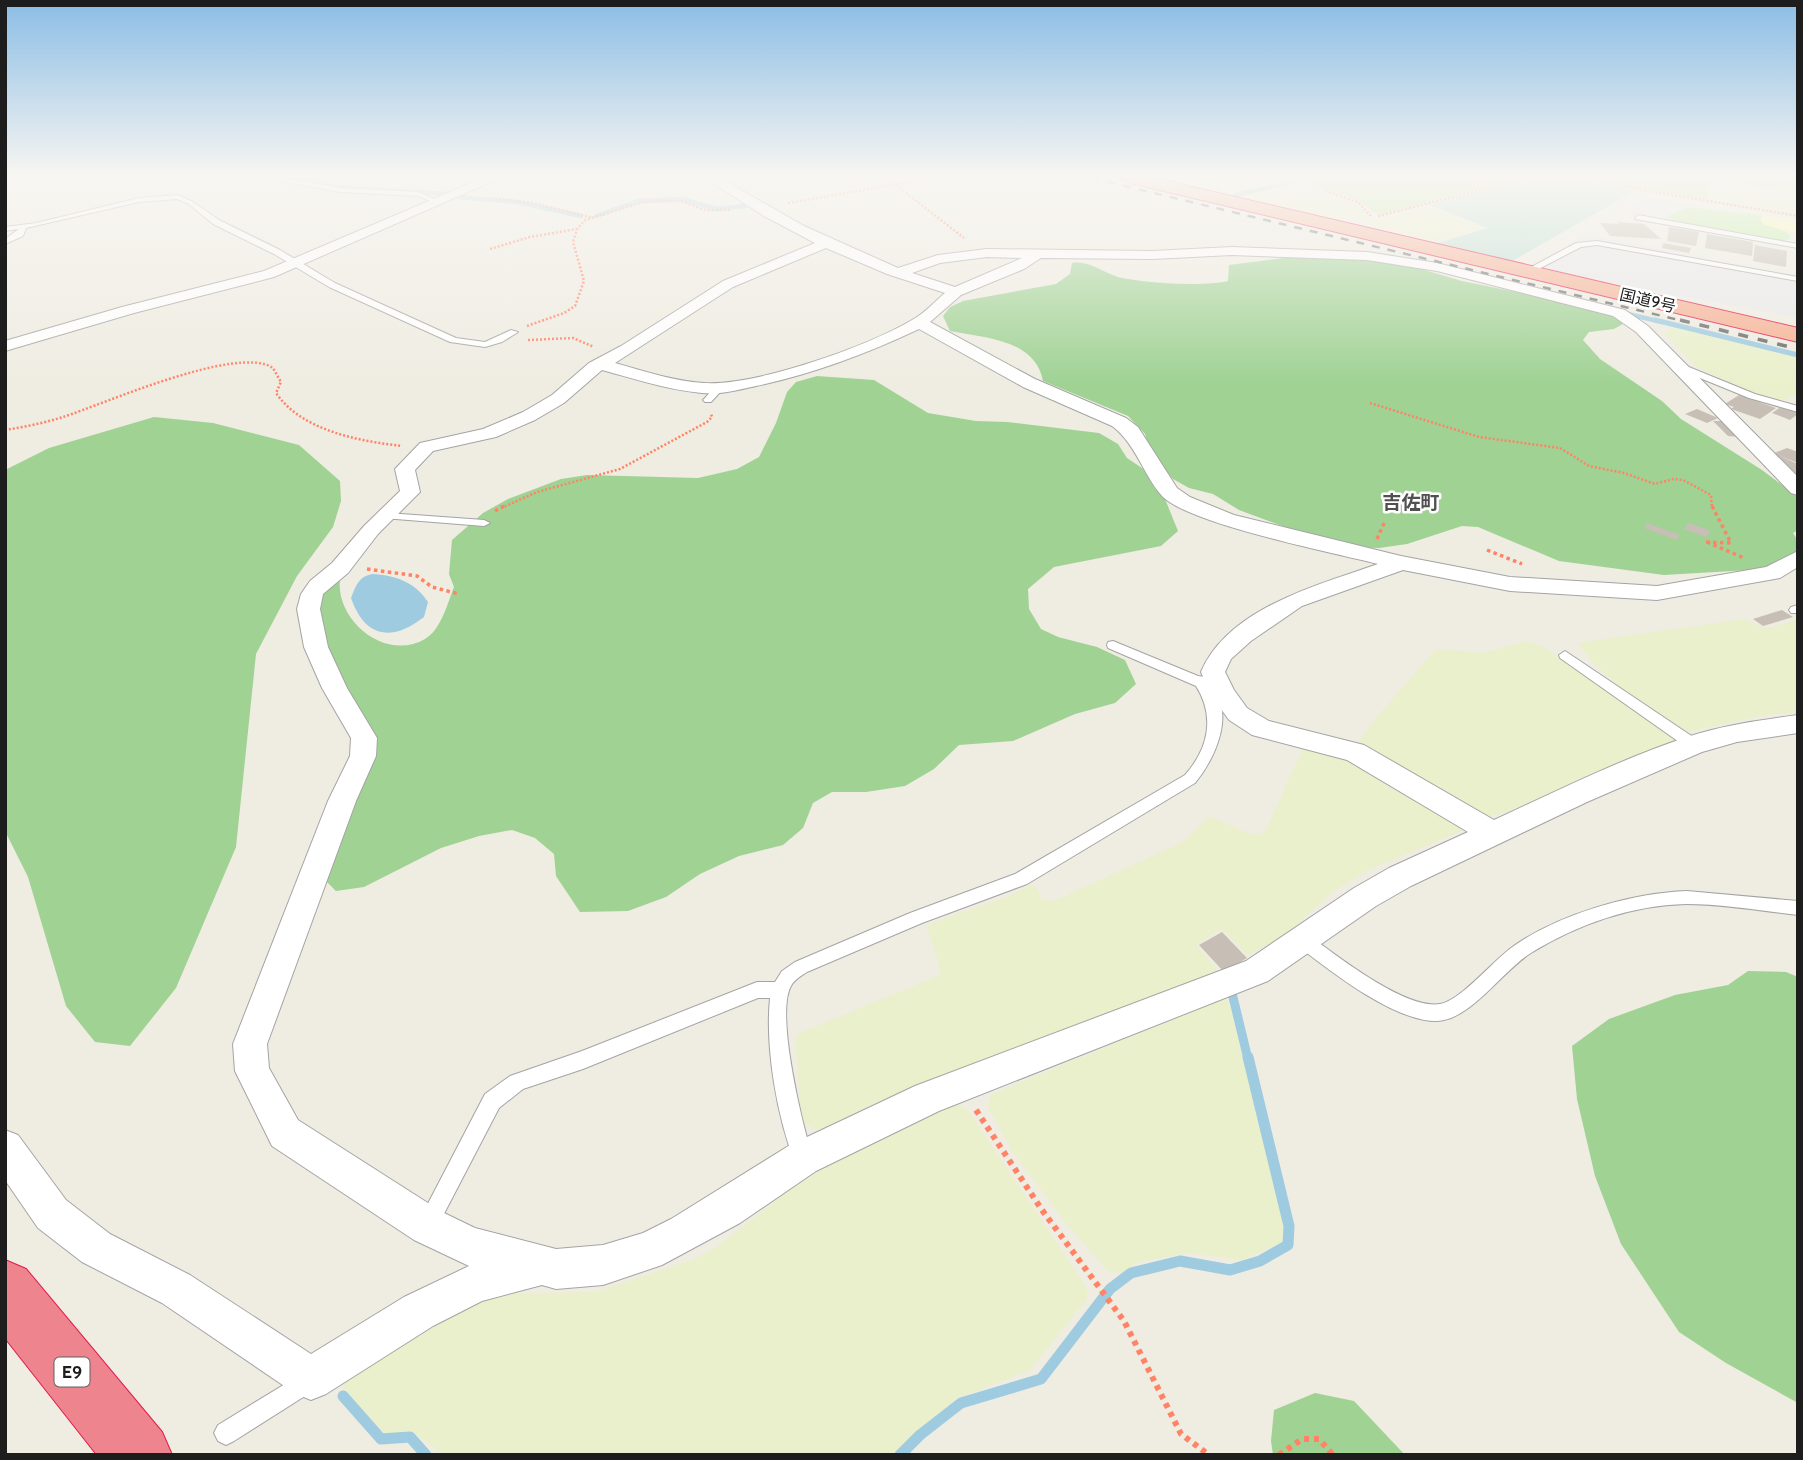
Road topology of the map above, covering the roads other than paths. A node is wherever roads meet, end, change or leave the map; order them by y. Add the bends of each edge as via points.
1 (262, 246) edge
2 (334, 246) edge
3 (819, 246) edge
4 (834, 246) edge
5 (1417, 246) edge
6 (1577, 246) edge
7 (1614, 246) edge
8 (1039, 253) junction
9 (295, 263) junction
10 (1526, 272) junction
11 (898, 273) junction
12 (1798, 279) edge
13 (956, 292) junction
14 (919, 323) junction
15 (514, 332) road end
16 (1798, 335) edge
17 (5, 346) edge
18 (600, 364) junction
19 (1676, 365) junction
20 (1798, 409) edge
21 (1798, 489) edge
22 (387, 516) junction
23 (482, 523) road end
24 (1798, 558) edge
25 (1401, 563) junction
26 (1113, 645) dead end
27 (1565, 654) dead end
28 (1208, 681) junction
29 (1798, 724) edge
30 (1695, 745) junction
31 (1493, 833) junction
32 (1798, 908) edge
33 (1304, 941) junction
34 (780, 990) junction
35 (5, 1148) edge
36 (803, 1158) junction
37 (428, 1226) junction
38 (556, 1269) junction
39 (5, 1290) edge
40 (311, 1379) junction
41 (226, 1433) dead end
42 (139, 1455) edge

1 - 9 lane
2 - 9 street
3 - 18 street via 735,281
4 - 11 street
5 - 10 highway, 国道9号
6 - 10 lane
7 - 12 lane
8 - 11 street via 938,259
8 - 13 street
8 - 19 street via 1256,251 1396,258 1613,311 1642,329
9 - 15 lane via 352,295 453,340 482,345
9 - 17 street via 244,282
10 - 16 highway, 国道9号
11 - 13 street
13 - 14 street
14 - 18 street via 812,368 713,394
14 - 25 street via 1029,383 1119,422 1131,431 1170,492 1183,501 1227,519
18 - 22 street via 529,416 489,433 427,447 405,469 410,492
19 - 20 lane
19 - 21 street
22 - 23 lane
22 - 37 street via 312,594 313,640 364,738 363,756 250,1044 252,1071 285,1133
24 - 25 street via 1772,573 1657,593 1510,584
25 - 28 street via 1285,606 1220,654
26 - 28 lane
27 - 30 lane
28 - 31 street via 1249,722 1354,752
28 - 34 lane via 1216,720 1200,767 1190,779 1021,879 801,967
29 - 30 street
30 - 31 street
31 - 33 street via 1400,877
32 - 33 lane via 1674,898 1620,908 1524,948 1448,1011 1439,1013 1411,1006 1364,984
33 - 36 street via 1257,971 966,1083
34 - 36 lane via 779,1034 789,1111
34 - 37 lane via 757,990 508,1087 492,1101
35 - 40 street via 52,1214 96,1248 176,1289
36 - 38 street via 726,1209 648,1251 603,1265
37 - 38 street via 471,1247
38 - 40 street via 515,1270 485,1278
39 - 42 highway, E9
40 - 41 lane

